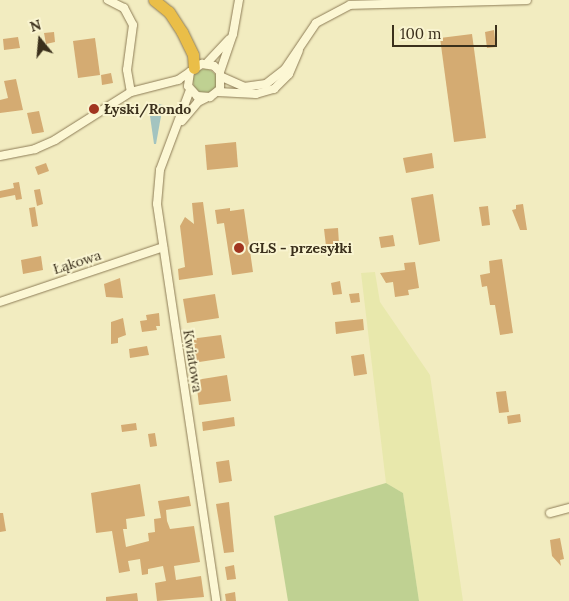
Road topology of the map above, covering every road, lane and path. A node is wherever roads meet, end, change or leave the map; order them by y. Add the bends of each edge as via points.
1 (108, 0) edge
2 (154, 0) edge
3 (239, 0) edge
4 (515, 0) edge
5 (527, 0) edge
6 (233, 34) junction
7 (301, 42) junction
8 (206, 64) junction
9 (192, 70) junction
10 (221, 75) junction
11 (165, 83) junction
12 (190, 89) junction
13 (131, 92) junction
14 (218, 92) junction
15 (210, 97) junction
16 (176, 128) junction
17 (0, 156) edge
18 (162, 247) junction
19 (0, 302) edge
20 (569, 508) edge
21 (550, 513) dead end
22 (216, 601) edge

1 - 13 street via 124,8 132,25 126,70
2 - 9 highway via 169,12 182,32 193,55
3 - 6 street
4 - 5 street
4 - 7 street via 364,3 325,16
6 - 8 street
6 - 10 street
7 - 10 street via 285,69 266,84 244,87
7 - 14 street via 289,74 274,89 256,94
8 - 9 street
8 - 10 street
9 - 11 street via 178,80
9 - 12 street
10 - 14 street
11 - 12 street
11 - 13 street
12 - 15 street via 197,96
12 - 16 street, Kwiatowa
13 - 17 street via 55,140
14 - 15 street
15 - 16 street, Kwiatowa via 198,102
16 - 18 street, Kwiatowa via 164,156 157,185
18 - 19 street, Łąkowa
18 - 22 street, Kwiatowa
20 - 21 street

